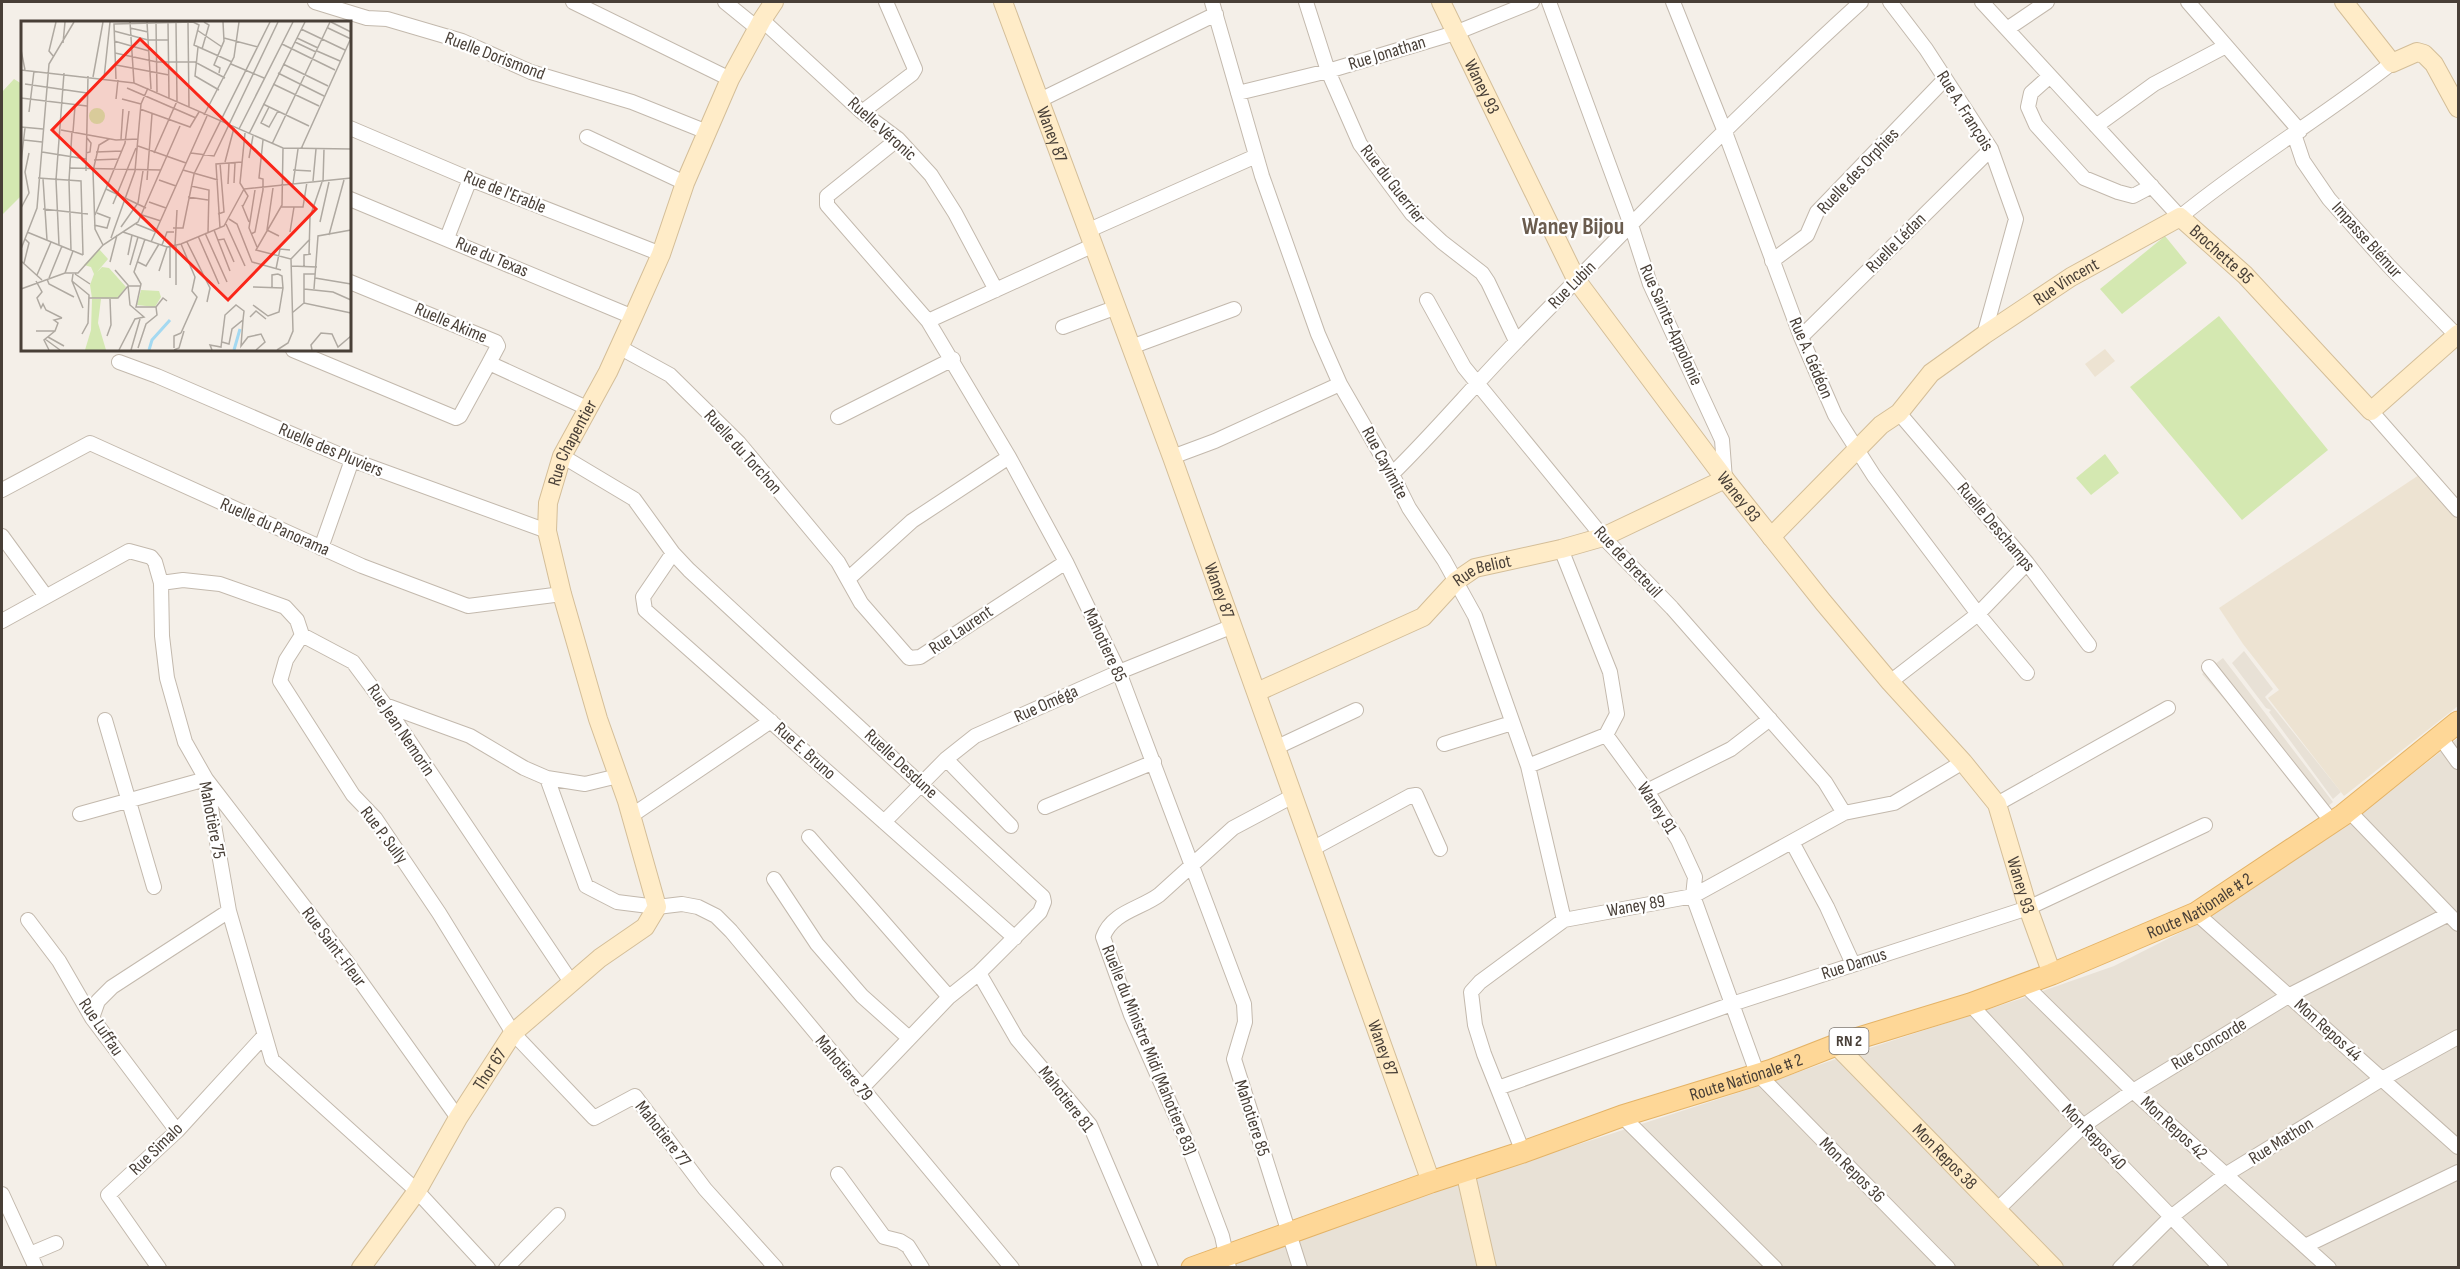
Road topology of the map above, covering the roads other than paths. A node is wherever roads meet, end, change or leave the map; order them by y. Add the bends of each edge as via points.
1 (315, 2) edge
2 (573, 2) edge
3 (725, 2) edge
4 (774, 2) edge
5 (886, 2) edge
6 (1003, 2) edge
7 (1306, 2) edge
8 (1441, 2) edge
9 (1532, 2) edge
10 (1549, 2) edge
11 (1861, 2) edge
12 (1890, 2) edge
13 (1982, 2) edge
14 (2046, 2) edge
15 (2188, 2) edge
16 (2344, 2) edge
17 (1678, 4) edge
18 (1214, 8) edge
19 (760, 24) junction
20 (2007, 29) junction
21 (1455, 33) junction
22 (2226, 46) junction
23 (2392, 63) junction
24 (1328, 71) junction
25 (2050, 76) junction
26 (730, 79) junction
27 (1946, 79) junction
28 (1238, 93) junction
29 (1040, 100) junction
30 (2458, 108) edge
31 (862, 112) junction
32 (2096, 126) junction
33 (351, 128) edge
34 (707, 132) junction
35 (1725, 132) junction
36 (2297, 133) junction
37 (587, 137) dead end
38 (898, 139) junction
39 (1991, 149) junction
40 (1256, 156) junction
41 (470, 179) junction
42 (686, 183) junction
43 (2151, 186) junction
44 (351, 199) edge
45 (2180, 217) junction
46 (1631, 225) junction
47 (447, 238) junction
48 (1090, 238) junction
49 (661, 254) junction
50 (1772, 261) junction
51 (1576, 281) junction
52 (351, 282) edge
53 (996, 290) junction
54 (1427, 300) dead end
55 (1117, 307) junction
56 (1234, 309) dead end
57 (633, 317) junction
58 (928, 321) junction
59 (1063, 327) dead end
60 (1984, 334) junction
61 (2458, 335) edge
62 (1801, 337) junction
63 (1516, 342) junction
64 (619, 347) junction
65 (1131, 347) junction
66 (295, 351) edge
67 (952, 359) junction
68 (119, 362) dead end
69 (489, 363) junction
70 (1477, 383) junction
71 (1340, 384) junction
72 (587, 408) junction
73 (2371, 411) junction
74 (1899, 412) junction
75 (838, 417) dead end
76 (1856, 451) junction
77 (562, 456) junction
78 (1009, 457) junction
79 (1173, 457) junction
80 (352, 460) junction
81 (1392, 474) junction
82 (1725, 479) junction
83 (2, 490) edge
84 (2458, 510) edge
85 (547, 531) junction
86 (2, 536) edge
87 (1603, 537) junction
88 (1771, 537) junction
89 (321, 548) junction
90 (1561, 549) junction
91 (674, 553) junction
92 (1066, 562) junction
93 (2027, 563) junction
94 (848, 579) junction
95 (1456, 581) junction
96 (161, 583) junction
97 (562, 594) junction
98 (45, 595) junction
99 (1978, 614) junction
100 (2, 621) edge
101 (1233, 626) junction
102 (302, 635) junction
103 (2089, 645) dead end
104 (2209, 667) dead end
105 (1119, 672) junction
106 (2027, 673) dead end
107 (1890, 682) junction
108 (1257, 692) junction
109 (385, 705) junction
110 (2168, 708) dead end
111 (1356, 710) dead end
112 (1770, 718) junction
113 (105, 720) dead end
114 (771, 721) junction
115 (2458, 722) edge
116 (1512, 723) junction
117 (1606, 735) junction
118 (2440, 737) junction
119 (1444, 744) dead end
120 (1275, 748) junction
121 (946, 759) junction
122 (1154, 762) junction
123 (1963, 762) junction
124 (2458, 762) edge
125 (1528, 766) junction
126 (618, 776) junction
127 (547, 778) junction
128 (206, 779) junction
129 (922, 784) junction
130 (1647, 791) junction
131 (1293, 796) junction
132 (129, 801) junction
133 (1996, 804) junction
134 (1045, 807) dead end
135 (1844, 813) junction
136 (80, 814) dead end
137 (631, 816) junction
138 (2340, 816) junction
139 (884, 822) junction
140 (2205, 825) dead end
141 (1011, 826) dead end
142 (809, 837) dead end
143 (1792, 842) junction
144 (1311, 849) junction
145 (1440, 849) dead end
146 (1190, 866) junction
147 (774, 879) dead end
148 (154, 888) dead end
149 (1693, 896) junction
150 (657, 907) junction
151 (2028, 908) junction
152 (229, 911) junction
153 (2196, 913) junction
154 (2447, 915) junction
155 (28, 920) dead end
156 (1564, 920) junction
157 (2458, 924) edge
158 (1016, 938) junction
159 (1853, 964) junction
160 (979, 973) junction
161 (2052, 974) junction
162 (571, 982) junction
163 (2024, 984) junction
164 (2290, 996) junction
165 (949, 997) junction
166 (1732, 1004) junction
167 (1970, 1004) junction
168 (92, 1018) junction
169 (513, 1033) junction
170 (264, 1036) junction
171 (2458, 1037) edge
172 (909, 1038) junction
173 (1836, 1045) junction
174 (1757, 1073) junction
175 (2382, 1079) junction
176 (1498, 1088) junction
177 (861, 1089) junction
178 (2133, 1091) junction
179 (1622, 1116) junction
180 (458, 1118) junction
181 (2083, 1126) junction
182 (177, 1131) junction
183 (2458, 1147) edge
184 (1524, 1152) junction
185 (1464, 1171) junction
186 (2458, 1172) edge
187 (838, 1174) dead end
188 (2225, 1175) junction
189 (1431, 1182) junction
190 (417, 1191) junction
191 (2, 1194) edge
192 (1996, 1210) junction
193 (558, 1215) dead end
194 (2171, 1217) junction
195 (1289, 1232) junction
196 (56, 1243) dead end
197 (2305, 1246) junction
198 (30, 1254) junction
199 (1227, 1261) edge
200 (36, 1268) edge
201 (159, 1268) edge
202 (361, 1268) edge
203 (488, 1268) edge
204 (506, 1268) edge
205 (776, 1268) edge
206 (922, 1268) edge
207 (1012, 1268) edge
208 (1152, 1268) edge
209 (1192, 1268) edge
210 (1300, 1268) edge
211 (1487, 1268) edge
212 (1775, 1268) edge
213 (1948, 1268) edge
214 (2054, 1268) edge
215 (2120, 1268) edge
216 (2221, 1268) edge
217 (2329, 1268) edge

1 - 34 street, Ruelle Dorismond via 462,41 531,72 632,102
2 - 26 street
3 - 19 street, Ruelle Véronic
4 - 19 street, Rue Chapentier
5 - 31 street via 915,69
6 - 29 street, Waney 87
7 - 24 street, Rue du Guerrier
8 - 21 street, Waney 93
9 - 21 street, Rue Jonathan
10 - 46 street, Rue Sainte-Appolonie
11 - 35 street, Rue Lubin
12 - 27 street, Rue A. François
13 - 20 street, Brochette 95
14 - 20 street
15 - 22 street
16 - 23 street
17 - 35 street, Rue A. Gédéon
18 - 28 street, Rue Cayimite
18 - 29 street
19 - 26 street, Rue Chapentier
19 - 31 street, Ruelle Véronic
20 - 25 street, Brochette 95
21 - 24 street, Rue Jonathan
21 - 51 street, Waney 93
22 - 32 street via 2154,84
22 - 36 street
23 - 30 street via 2409,54 2424,54 2434,64
23 - 36 street, Rue Vincent
24 - 28 street, Rue Jonathan
24 - 63 street, Rue du Guerrier via 1360,144 1412,214 1482,273
25 - 32 street, Brochette 95
25 - 43 street via 2031,93 2028,107 2036,125 2084,178 2133,195
26 - 34 street, Rue Chapentier
27 - 39 street, Rue A. François
27 - 50 street, Ruelle des Orphies via 1817,212 1807,235
28 - 40 street, Rue Cayimite
29 - 48 street, Waney 87
31 - 38 street, Ruelle Véronic
32 - 43 street, Brochette 95
33 - 41 street, Rue de l'Erable
34 - 42 street, Rue Chapentier
35 - 46 street, Rue Lubin
35 - 50 street, Rue A. Gédéon
36 - 45 street, Rue Vincent via 2211,191
36 - 61 street, Impasse Blémur via 2303,161 2330,199
37 - 42 street
38 - 53 street, Ruelle Véronic via 932,176
38 - 58 street, Mahotiere 85 via 826,200 827,206
39 - 60 street, Rue A. François via 2016,219
39 - 62 street, Ruelle Lédan
40 - 48 street
40 - 71 street, Rue Cayimite via 1318,334
41 - 47 street
41 - 49 street, Rue de l'Erable
42 - 49 street, Rue Chapentier
43 - 45 street, Brochette 95
44 - 47 street, Rue du Texas
45 - 60 street, Rue Vincent via 2071,277
45 - 73 street, Brochette 95 via 2245,275
46 - 51 street, Rue Lubin
46 - 82 street, Rue Sainte-Appolonie via 1650,284 1722,440
47 - 57 street, Rue du Texas
48 - 53 street
48 - 55 street, Waney 87
49 - 57 street, Rue Chapentier
50 - 62 street, Rue A. Gédéon
51 - 63 street, Rue Lubin
51 - 82 street, Waney 93
52 - 69 street, Ruelle Akime via 496,342 498,346
53 - 58 street
54 - 70 street, Rue de Breteuil
55 - 59 street
55 - 65 street, Waney 87
56 - 65 street
57 - 64 street, Rue Chapentier
58 - 67 street, Mahotiere 85
60 - 74 street, Rue Vincent via 1931,373
61 - 73 street
62 - 76 street, Rue A. Gédéon via 1835,416
63 - 70 street, Rue Lubin
64 - 72 street, Rue Chapentier
64 - 94 street, Ruelle du Torchon via 670,375 739,443
65 - 79 street, Waney 87
66 - 69 street via 456,418
67 - 75 street
67 - 78 street, Mahotiere 85
68 - 80 street, Ruelle des Pluviers
69 - 72 street, Ruelle Akime
70 - 81 street, Rue Lubin
70 - 87 street, Rue de Breteuil
71 - 79 street
71 - 81 street, Rue Cayimite
72 - 77 street, Rue Chapentier
73 - 84 street, Brochette 95
74 - 76 street, Rue Vincent
74 - 93 street, Ruelle Deschamps
76 - 88 street, Rue Vincent
76 - 99 street, Rue A. Gédéon
77 - 85 street, Rue Chapentier via 548,503
77 - 91 street, Ruelle Desdune via 634,499
78 - 92 street, Mahotiere 85
78 - 94 street via 912,521
79 - 101 street, Waney 87
80 - 85 street, Ruelle des Pluviers
80 - 89 street
81 - 95 street, Rue Cayimite
82 - 87 street, Rue Beliot
82 - 88 street, Waney 93
83 - 89 street, Ruelle du Panorama via 90,443
85 - 97 street, Rue Chapentier
86 - 98 street
87 - 90 street, Rue Beliot
87 - 112 street, Rue de Breteuil
88 - 107 street, Waney 93
89 - 97 street, Ruelle du Panorama via 468,606
90 - 95 street, Rue Beliot via 1475,568
90 - 117 street via 1610,672 1617,714
91 - 114 street, Rue E. Bruno via 643,597 645,609
91 - 129 street, Ruelle Desdune
92 - 94 street, Rue Laurent via 915,659 909,658 861,603
92 - 105 street, Mahotiere 85
93 - 99 street
93 - 103 street, Ruelle Deschamps
95 - 108 street, Rue Beliot via 1423,617
95 - 116 street, Rue Cayimite via 1475,616
96 - 98 street, Mahotière 75 via 151,557 129,551
96 - 102 street via 183,580 220,584 285,607 297,620
96 - 128 street, Mahotière 75 via 168,678 185,742
97 - 126 street, Rue Chapentier
98 - 100 street, Mahotière 75
99 - 106 street, Rue A. Gédéon
99 - 107 street
101 - 105 street, Rue Oméga
101 - 108 street, Waney 87
102 - 109 street, Rue Jean Nemorin via 353,662
102 - 169 street, Rue P. Sully via 286,660 280,681 353,795 375,818 439,912
104 - 138 street
105 - 121 street, Rue Oméga via 975,736
105 - 122 street, Mahotiere 85
107 - 123 street, Waney 93
108 - 120 street, Waney 87
109 - 127 street via 470,736
109 - 162 street, Rue Jean Nemorin
110 - 133 street
111 - 120 street
112 - 130 street via 1731,749
112 - 135 street, Rue de Breteuil via 1825,782
113 - 132 street
114 - 137 street
114 - 139 street, Rue E. Bruno
115 - 118 main road, Route Nationale # 2 / RN 2
116 - 119 street
116 - 125 street, Rue Cayimite
117 - 125 street
117 - 130 street, Waney 91
118 - 124 street
118 - 138 main road, Route Nationale # 2 / RN 2
120 - 131 street, Waney 87
121 - 129 street, Rue Oméga
121 - 141 street
122 - 134 street
122 - 146 street, Mahotiere 85
123 - 133 street, Waney 93
123 - 135 street, Waney 89 via 1894,803
125 - 156 street, Rue Cayimite
126 - 127 street via 585,784
126 - 137 street, Rue Chapentier
127 - 150 street, Mahotiere 79 via 586,886 617,902
128 - 132 street
128 - 152 street, Mahotière 75
128 - 180 street, Rue Saint-Fleur via 346,962
129 - 139 street, Rue Oméga
129 - 158 street, Ruelle Desdune via 1043,897 1040,912
130 - 149 street, Waney 91 via 1678,840 1695,877
131 - 144 street, Waney 87
131 - 146 street, Ruelle du Ministre Midi (Mahotiere 83) via 1233,828
132 - 136 street
132 - 148 street
133 - 151 street, Waney 93
135 - 143 street, Waney 89
137 - 150 street, Rue Chapentier
138 - 153 main road, Route Nationale # 2 / RN 2
138 - 154 street
139 - 158 street, Rue E. Bruno
140 - 151 street, Rue Damus
142 - 165 street
143 - 149 street, Waney 89
143 - 159 street
144 - 145 street via 1416,795
144 - 189 street, Waney 87
146 - 195 street, Mahotiere 85 via 1244,1004 1245,1022 1234,1059
146 - 199 street, Ruelle du Ministre Midi (Mahotiere 83) via 1149,903 1110,923 1103,937 1131,1015 1184,1134 1222,1236
147 - 172 street via 817,944 862,996
149 - 156 street, Waney 89
149 - 166 street, Waney 91
150 - 162 street, Thor 67 via 645,927
150 - 177 street, Mahotiere 79 via 682,904 716,916
151 - 159 street, Rue Damus
151 - 161 street, Waney 93
152 - 168 street via 112,987 98,1001
152 - 170 street, Mahotière 75
153 - 161 main road, Route Nationale # 2 / RN 2
153 - 164 street, Mon Repos 44
154 - 157 street
154 - 164 street, Rue Concorde
155 - 168 street, Rue Luffau via 59,961
156 - 176 street, Waney 89 via 1470,992 1474,1025
158 - 160 street, Ruelle Desdune
159 - 166 street, Rue Damus
160 - 165 street, Ruelle Desdune
160 - 208 street, Mahotiere 81 via 1017,1039 1090,1125
161 - 163 main road, Route Nationale # 2 / RN 2
162 - 169 street, Thor 67
163 - 167 main road, Route Nationale # 2 / RN 2
163 - 178 street, Mon Repos 42
164 - 175 street, Mon Repos 44
164 - 178 street, Rue Concorde
165 - 172 street, Ruelle Desdune
166 - 174 street, Waney 91
166 - 176 street, Rue Damus
167 - 173 main road, Route Nationale # 2 / RN 2
167 - 181 street, Mon Repos 40
168 - 182 street, Rue Luffau
169 - 180 street, Thor 67
169 - 205 street, Mahotiere 77 via 594,1118 635,1095 705,1188
170 - 182 street, Rue Simalo
170 - 190 street, Mahotière 75 via 272,1060
171 - 175 street, Rue Mathon
172 - 177 street, Ruelle Desdune
173 - 174 main road, Route Nationale # 2 / RN 2
173 - 192 street, Mon Repos 38
174 - 179 main road, Route Nationale # 2 / RN 2
174 - 213 street, Mon Repos 36
175 - 183 street, Mon Repos 44
175 - 188 street, Rue Mathon
176 - 184 street, Waney 89
177 - 207 street, Mahotiere 79
178 - 181 street, Rue Concorde
178 - 188 street, Mon Repos 42
179 - 184 main road, Route Nationale # 2 / RN 2
179 - 212 street
180 - 190 street, Thor 67
181 - 192 street, Rue Concorde
181 - 194 street, Mon Repos 40
182 - 201 street, Rue Simalo via 108,1195
184 - 185 main road, Route Nationale # 2 / RN 2
185 - 189 main road, Route Nationale # 2 / RN 2
185 - 211 street
186 - 197 street
187 - 206 street via 884,1237 908,1246
188 - 194 street, Rue Mathon
188 - 197 street, Mon Repos 42
189 - 195 main road, Route Nationale # 2 / RN 2
190 - 202 street, Thor 67
190 - 203 street, Mahotière 75
191 - 198 street
192 - 214 street, Mon Repos 38
193 - 204 street
194 - 215 street, Rue Mathon
194 - 216 street, Mon Repos 40
195 - 199 main road, Route Nationale # 2 / RN 2
195 - 210 street, Mahotiere 85
196 - 198 street
197 - 217 street, Mon Repos 42
198 - 200 street
199 - 209 main road, Route Nationale # 2 / RN 2

